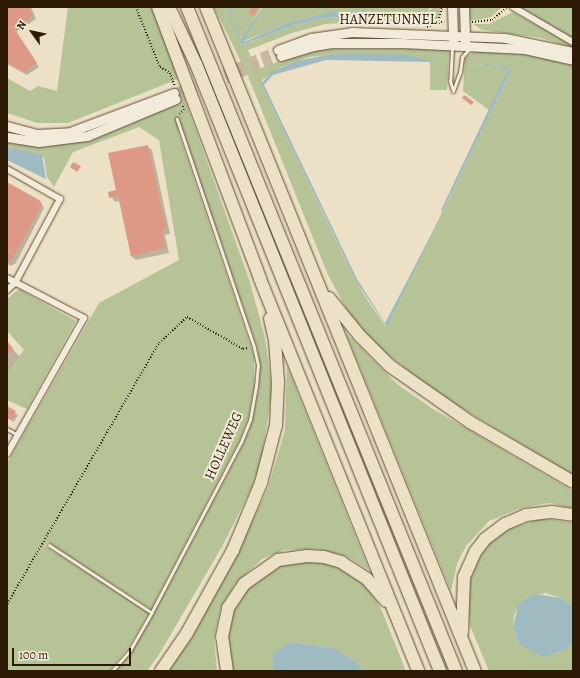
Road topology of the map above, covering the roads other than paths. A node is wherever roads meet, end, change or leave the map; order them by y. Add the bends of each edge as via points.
1 (158, 7) edge
2 (169, 7) edge
3 (187, 7) edge
4 (206, 7) edge
5 (452, 7) edge
6 (464, 7) edge
7 (513, 7) edge
8 (452, 35) junction
9 (465, 35) junction
10 (573, 42) edge
11 (452, 46) junction
12 (469, 46) junction
13 (573, 52) edge
14 (573, 60) edge
15 (177, 119) road end
16 (7, 126) edge
17 (7, 137) edge
18 (7, 169) edge
19 (7, 278) edge
20 (260, 279) junction
21 (15, 283) junction
22 (318, 284) junction
23 (7, 290) edge
24 (7, 429) edge
25 (18, 435) junction
26 (7, 454) edge
27 (573, 482) edge
28 (573, 515) edge
29 (49, 545) dead end
30 (152, 613) junction
31 (404, 636) junction
32 (462, 637) junction
33 (112, 671) edge
34 (161, 671) edge
35 (227, 671) edge
36 (418, 671) edge
37 (440, 671) edge
38 (456, 671) edge
39 (476, 671) edge

1 - 20 highway
2 - 37 highway via 199,72
3 - 38 highway
4 - 22 highway
5 - 8 main road
6 - 9 main road
7 - 10 street
8 - 9 main road, HANZETUNNEL
8 - 11 main road
8 - 11 main road, HANZETUNNEL via 345,33 311,38 280,53 332,43
9 - 12 main road
9 - 13 main road, HANZETUNNEL via 531,42
11 - 12 main road, HANZETUNNEL
11 - 12 lane via 450,81 453,91 462,57
12 - 14 main road, HANZETUNNEL via 525,49
15 - 30 lane, HOLLEWEG via 254,346 258,365 256,388 246,431
16 - 17 main road via 37,134 70,132 177,97 87,136 39,142
18 - 21 street via 60,199
19 - 21 street
20 - 31 highway
20 - 34 highway via 275,340 277,368 276,425 270,453 261,483 232,550 187,633
21 - 23 street
21 - 25 street via 84,318
22 - 27 highway via 360,336 390,366 470,422
22 - 32 highway
24 - 25 lane
25 - 26 street
28 - 32 highway via 552,512 526,515 505,524 485,539 475,552 464,577
29 - 30 lane
30 - 33 lane, HOLLEWEG via 130,650
31 - 35 highway via 377,588 355,570 324,557 292,557 267,566 244,584 236,595 223,626 222,642
31 - 36 highway
32 - 39 highway

